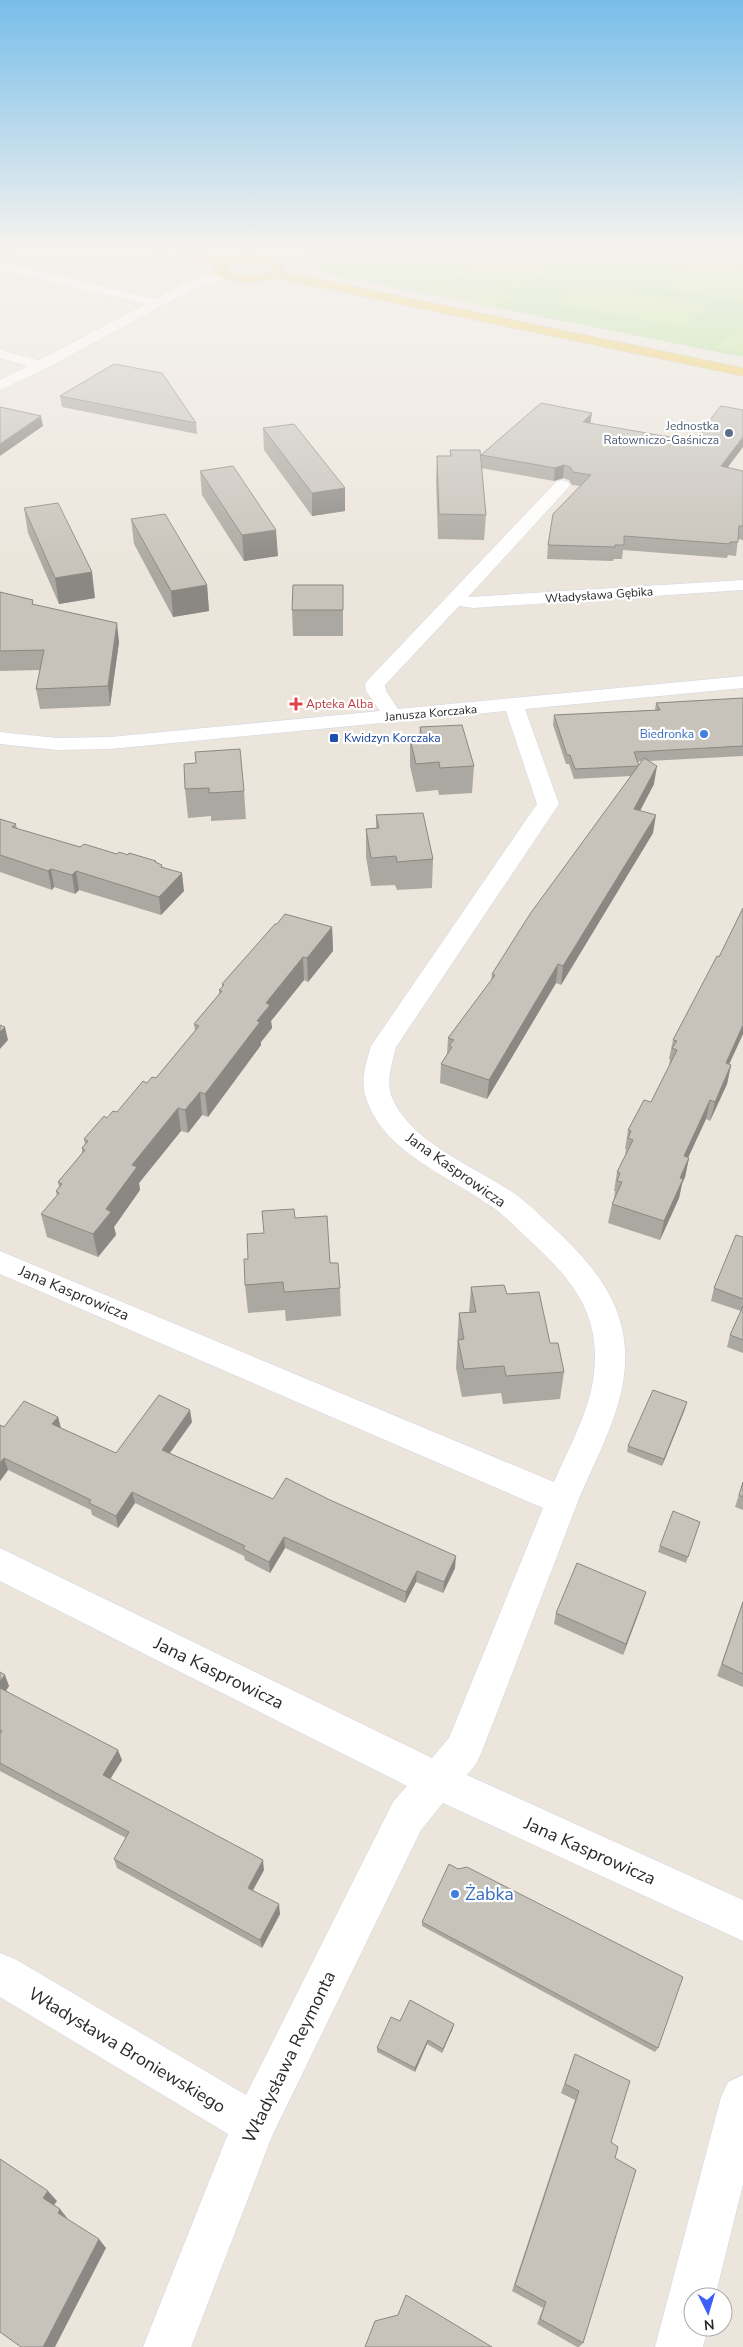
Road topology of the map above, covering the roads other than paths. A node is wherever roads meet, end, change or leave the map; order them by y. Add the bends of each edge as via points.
1 (6, 356) edge
2 (59, 356) edge
3 (664, 356) edge
4 (42, 365) junction
5 (743, 372) edge
6 (0, 386) edge
7 (562, 485) edge
8 (743, 585) edge
9 (455, 600) junction
10 (743, 682) edge
11 (514, 705) junction
12 (393, 716) junction
13 (0, 738) edge
14 (0, 1262) edge
15 (562, 1501) junction
16 (0, 1564) edge
17 (437, 1781) junction
18 (743, 1921) edge
19 (0, 1974) edge
20 (743, 2097) edge
21 (254, 2125) junction
22 (167, 2347) edge
23 (679, 2347) edge

1 - 4 street
2 - 4 street
3 - 5 main road
4 - 6 street
7 - 9 street
8 - 9 street, Władysława Gębika via 473,603
9 - 12 street via 374,684
10 - 11 street, Janusza Korczaka
11 - 12 street, Janusza Korczaka
11 - 15 street, Jana Kasprowicza via 548,804 384,1046 377,1064 376,1081 384,1109 403,1134 499,1197 550,1241 585,1277 601,1305 612,1352 609,1384
12 - 13 street, Janusza Korczaka via 110,743 57,744
14 - 15 street, Jana Kasprowicza
15 - 17 street, Jana Kasprowicza via 463,1751
16 - 17 street, Jana Kasprowicza
17 - 18 street, Jana Kasprowicza
17 - 21 street, Władysława Reymonta via 407,1816
19 - 21 street, Władysława Broniewskiego
20 - 23 street
21 - 22 street, Władysława Reymonta

